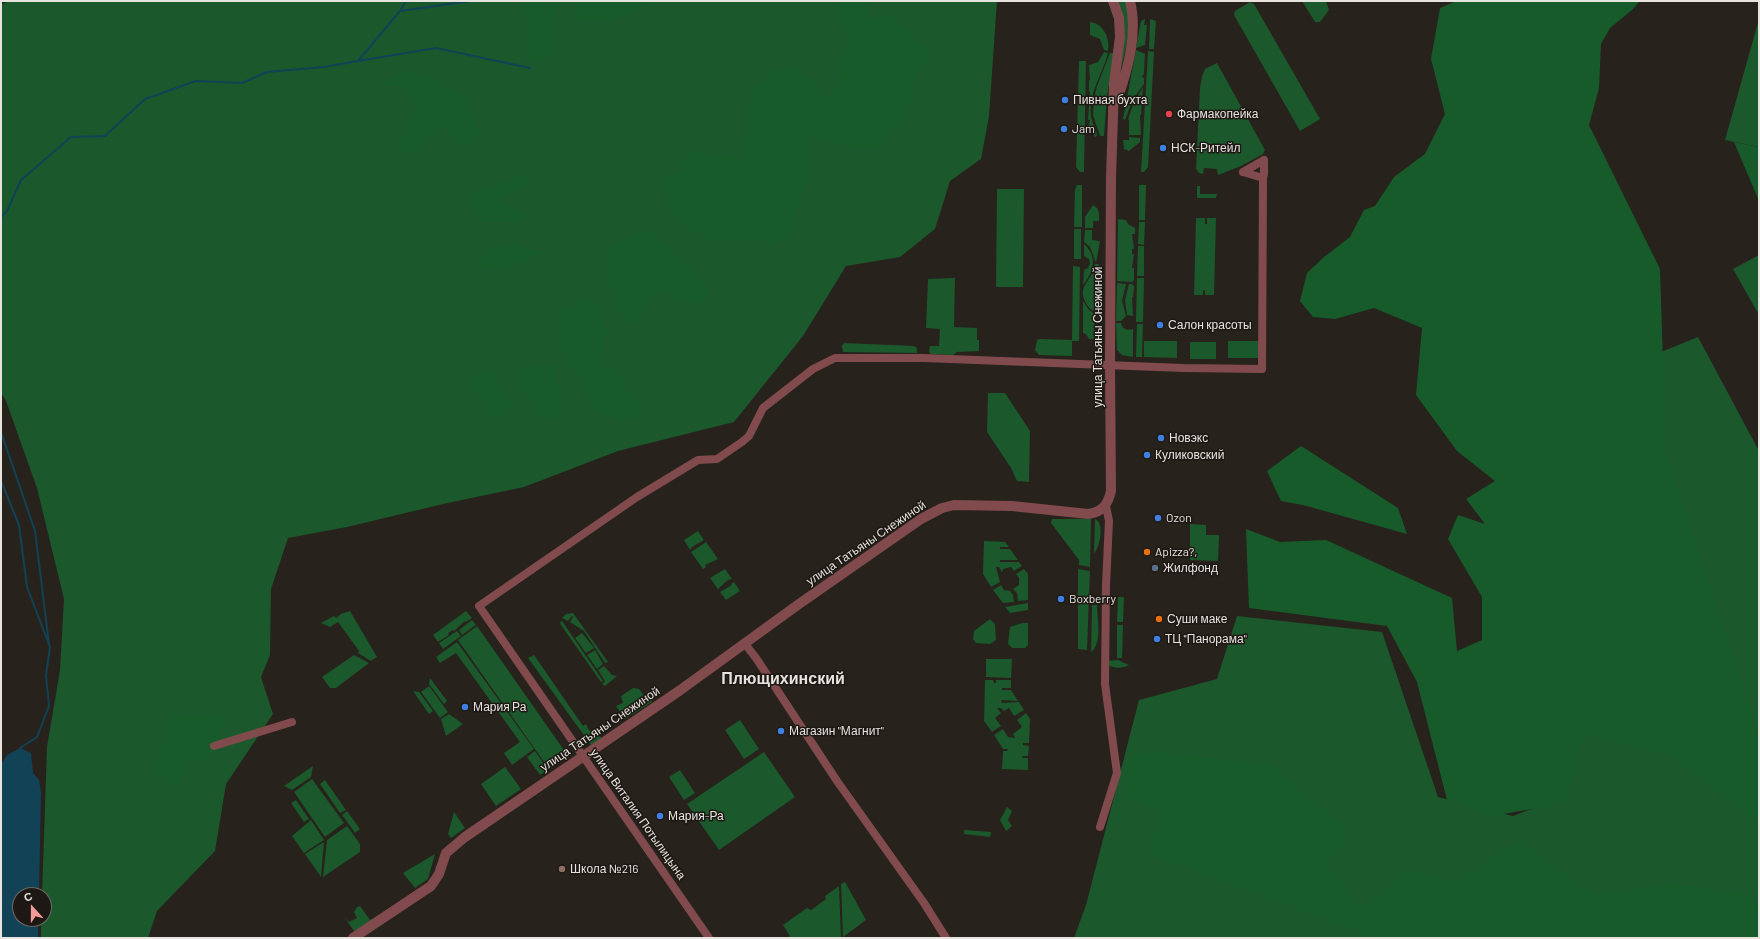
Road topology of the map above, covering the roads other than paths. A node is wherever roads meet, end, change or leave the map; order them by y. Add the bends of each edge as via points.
1 (1113, 1) edge
2 (1130, 1) edge
3 (1114, 106) junction
4 (1262, 178) dead end
5 (1110, 365) junction
6 (1106, 506) junction
7 (745, 644) junction
8 (292, 722) dead end
9 (214, 746) dead end
10 (583, 756) junction
11 (1100, 826) dead end
12 (353, 938) edge
13 (710, 938) edge
14 (946, 938) edge

1 - 3 street, улица Татьяны Снежиной via 1119,18 1120,37
2 - 3 street, улица Татьяны Снежиной via 1134,25 1126,74
3 - 5 street, улица Татьяны Снежиной
4 - 5 street via 1262,369
5 - 6 street, улица Татьяны Снежиной via 1112,491
5 - 10 street, улица Виталия Потылицына via 924,358 835,358 813,369 763,408 749,436 742,442 717,459 698,460 637,497 479,606
6 - 7 street, улица Татьяны Снежиной via 1088,514 1012,506 954,505 942,508 920,519
6 - 11 street via 1109,521 1104,684 1117,773
7 - 10 street, улица Татьяны Снежиной
7 - 14 street
8 - 9 street
10 - 12 street, улица Татьяны Снежиной via 460,841 446,853 439,874 431,886
10 - 13 street, улица Виталия Потылицына

